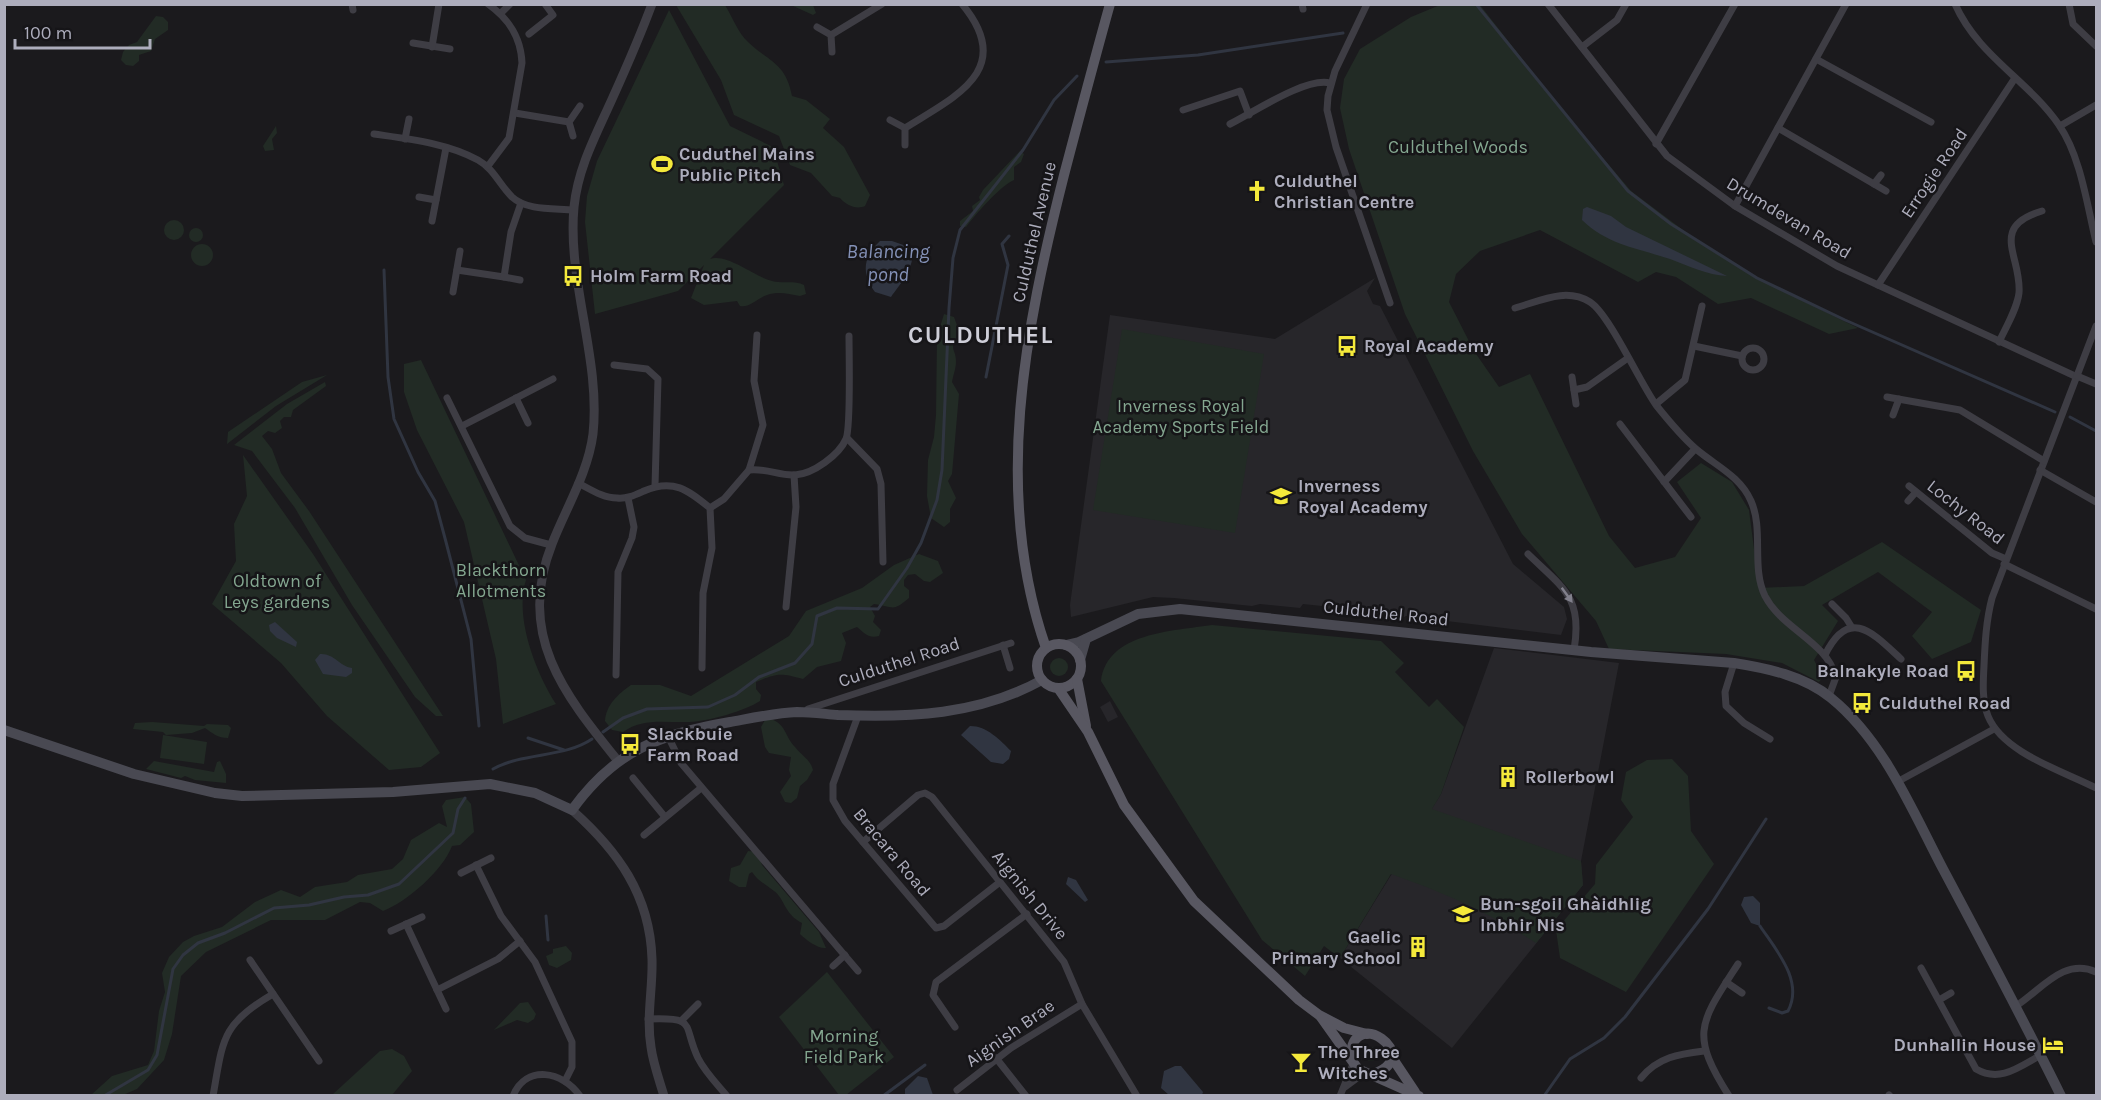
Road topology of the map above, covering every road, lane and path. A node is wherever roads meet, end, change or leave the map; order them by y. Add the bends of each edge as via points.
1 (439, 4) edge
2 (488, 4) edge
3 (510, 4) edge
4 (545, 4) edge
5 (652, 4) edge
6 (882, 4) edge
7 (962, 4) edge
8 (1110, 4) edge
9 (1367, 4) edge
10 (1548, 4) edge
11 (1626, 4) edge
12 (1735, 4) edge
13 (1846, 4) edge
14 (1955, 4) edge
15 (2069, 4) edge
16 (501, 13) junction
17 (817, 27) dead end
18 (529, 34) dead end
19 (831, 35) junction
20 (413, 44) dead end
21 (432, 46) junction
22 (2097, 46) edge
23 (1582, 47) junction
24 (450, 50) dead end
25 (832, 52) dead end
26 (1816, 59) junction
27 (2015, 78) junction
28 (1330, 83) junction
29 (2097, 105) edge
30 (580, 106) dead end
31 (1183, 110) dead end
32 (515, 113) junction
33 (1249, 115) junction
34 (409, 119) dead end
35 (890, 120) dead end
36 (569, 122) junction
37 (1930, 122) dead end
38 (1230, 124) dead end
39 (2060, 126) junction
40 (905, 128) junction
41 (1778, 128) junction
42 (374, 134) dead end
43 (573, 136) dead end
44 (405, 139) junction
45 (1656, 144) junction
46 (905, 145) dead end
47 (446, 148) junction
48 (488, 166) junction
49 (1881, 175) dead end
50 (1874, 184) junction
51 (1886, 191) dead end
52 (419, 197) dead end
53 (436, 200) junction
54 (521, 203) junction
55 (1735, 206) junction
56 (574, 210) junction
57 (2043, 211) dead end
58 (432, 221) dead end
59 (2097, 242) edge
60 (460, 251) dead end
61 (457, 270) junction
62 (504, 277) junction
63 (520, 280) dead end
64 (1878, 285) junction
65 (453, 292) dead end
66 (1390, 303) dead end
67 (1702, 306) dead end
68 (1515, 308) dead end
69 (2097, 326) edge
70 (757, 336) dead end
71 (849, 336) dead end
72 (2000, 342) junction
73 (1694, 346) junction
74 (1742, 356) dead end
75 (1628, 358) junction
76 (614, 365) dead end
77 (2077, 376) junction
78 (1572, 377) dead end
79 (554, 380) dead end
80 (2097, 384) edge
81 (1574, 390) junction
82 (1887, 397) dead end
83 (447, 398) dead end
84 (516, 398) junction
85 (1899, 399) junction
86 (1576, 404) dead end
87 (1656, 404) junction
88 (1893, 415) dead end
89 (528, 423) dead end
90 (1620, 424) dead end
91 (462, 426) junction
92 (847, 438) junction
93 (1695, 449) junction
94 (2044, 461) junction
95 (749, 470) junction
96 (2040, 470) junction
97 (794, 475) junction
98 (1664, 482) junction
99 (578, 483) junction
100 (655, 486) junction
101 (1909, 486) dead end
102 (1916, 492) junction
103 (628, 498) junction
104 (1908, 501) dead end
105 (2097, 502) edge
106 (710, 508) junction
107 (1691, 517) dead end
108 (551, 545) junction
109 (1528, 554) dead end
110 (2005, 561) junction
111 (883, 562) dead end
112 (1832, 604) dead end
113 (786, 607) dead end
114 (2097, 609) edge
115 (1851, 626) junction
116 (1086, 639) junction
117 (1066, 645) junction
118 (1046, 648) junction
119 (1574, 650) junction
120 (1825, 655) junction
121 (1901, 659) dead end
122 (1080, 660) junction
123 (1734, 663) junction
124 (702, 668) dead end
125 (1011, 668) dead end
126 (616, 675) dead end
127 (1077, 679) junction
128 (1042, 680) junction
129 (1058, 688) junction
130 (1829, 696) junction
131 (797, 712) junction
132 (858, 716) junction
133 (1994, 729) junction
134 (4, 730) edge
135 (1088, 732) junction
136 (667, 735) junction
137 (1770, 739) dead end
138 (618, 761) junction
139 (633, 778) dead end
140 (1897, 782) junction
141 (701, 788) junction
142 (2097, 788) edge
143 (572, 810) junction
144 (665, 817) junction
145 (644, 835) dead end
146 (863, 842) junction
147 (491, 858) dead end
148 (476, 865) junction
149 (461, 873) dead end
150 (1000, 882) junction
151 (1026, 914) junction
152 (422, 917) dead end
153 (406, 924) junction
154 (391, 931) dead end
155 (520, 941) junction
156 (845, 955) junction
157 (250, 960) dead end
158 (1738, 964) dead end
159 (833, 966) dead end
160 (1921, 968) dead end
161 (858, 970) dead end
162 (2097, 972) edge
163 (1726, 982) junction
164 (437, 990) junction
165 (1742, 993) dead end
166 (1952, 993) dead end
167 (273, 994) junction
168 (1939, 1000) junction
169 (698, 1004) dead end
170 (1082, 1004) junction
171 (2016, 1006) junction
172 (446, 1010) dead end
173 (1319, 1015) junction
174 (648, 1019) junction
175 (681, 1021) junction
176 (955, 1027) dead end
177 (1367, 1034) junction
178 (1704, 1052) junction
179 (2041, 1055) junction
180 (1391, 1056) junction
181 (996, 1058) junction
182 (319, 1061) dead end
183 (1352, 1061) junction
184 (1368, 1073) junction
185 (1641, 1078) dead end
186 (565, 1081) junction
187 (1345, 1087) junction
188 (957, 1090) dead end
189 (1417, 1094) edge
190 (213, 1095) edge
191 (513, 1095) edge
192 (580, 1095) edge
193 (664, 1095) edge
194 (727, 1095) edge
195 (1026, 1095) edge
196 (1137, 1095) edge
197 (1340, 1095) edge
198 (1729, 1095) edge
199 (2061, 1095) edge

1 - 21 street
2 - 16 street
3 - 16 street
4 - 18 street via 553,15
5 - 56 street via 584,160
6 - 19 street
7 - 40 street via 975,21 982,43 974,79 963,91
8 - 118 main road, Culduthel Avenue via 1051,227 1021,388 1019,508 1032,606
9 - 28 street
10 - 23 street, Drumdevan Road
11 - 23 street via 1617,20
12 - 45 street
13 - 26 street
14 - 27 street via 1977,41
15 - 22 street via 2073,24
16 - 32 street via 521,50
17 - 19 street
19 - 25 street
20 - 21 street
21 - 24 street
23 - 45 street, Drumdevan Road
26 - 37 street
26 - 41 street
27 - 39 street
27 - 64 street, Errogie Road
28 - 33 street via 1306,86
28 - 66 street via 1327,110 1336,147
29 - 39 street
30 - 36 street
31 - 33 street via 1240,90
32 - 36 street
32 - 48 street via 509,138
33 - 38 street
34 - 44 street
35 - 40 street
36 - 43 street
39 - 59 street via 2074,158
40 - 46 street
41 - 50 street
41 - 55 street
42 - 44 street
44 - 47 street
45 - 55 street, Drumdevan Road via 1666,156
47 - 48 street
47 - 53 street
48 - 54 street
49 - 50 street
50 - 51 street
52 - 53 street
53 - 58 street
54 - 56 street
54 - 62 street
55 - 64 street, Drumdevan Road via 1826,261
56 - 99 street via 594,407 590,451
57 - 72 street via 2021,220 2012,235 2019,291
60 - 61 street
61 - 62 street
61 - 65 street
62 - 63 street
64 - 72 street, Drumdevan Road
67 - 73 street
68 - 75 street via 1558,295 1580,297 1602,314
69 - 77 street
70 - 95 street via 754,381 763,425
71 - 92 street
72 - 77 street, Drumdevan Road
73 - 74 street
73 - 87 street via 1685,380
75 - 81 street via 1587,387
75 - 87 street
76 - 100 street via 646,369 658,379
77 - 80 street
77 - 94 street
78 - 81 street
79 - 84 street
81 - 86 street
82 - 85 street
83 - 91 street
84 - 89 street
84 - 91 street
85 - 88 street
85 - 94 street via 1960,410
87 - 93 street
90 - 98 street
91 - 108 street via 510,526 525,538
92 - 97 street via 825,464
92 - 111 street via 878,469
93 - 98 street
93 - 120 street via 1736,478 1746,491 1755,518 1758,569 1765,594 1781,619
94 - 96 street
95 - 97 street via 764,468
95 - 106 street via 724,500
96 - 105 street
96 - 110 street
97 - 113 street via 796,507
98 - 107 street
99 - 103 street via 608,497
99 - 108 street
100 - 103 street
100 - 106 street via 688,490
101 - 102 street, Lochy Road
102 - 104 street
102 - 110 street, Lochy Road
103 - 126 street via 634,527 618,572
106 - 124 street via 712,548 703,593
108 - 138 street via 541,613 549,658 567,695
109 -> 119 street via 1575,606
110 - 114 street, Lochy Road
110 - 133 street via 1986,626 1984,701
112 - 115 street
115 - 120 street
115 - 121 street via 1872,632
116 - 117 main road, Culduthel Road
116 - 119 main road, Culduthel Road via 1138,614 1180,609
116 - 122 main road
117 - 118 main road
117 - 122 main road
118 - 128 main road via 1037,662
119 - 123 main road, Culduthel Road
120 - 130 street via 1836,677
122 - 127 main road
123 - 130 main road, Culduthel Road via 1784,675
123 - 137 street via 1725,692 1726,706
125 - 131 street, Culduthel Road via 1007,644
127 - 129 main road
127 - 135 main road
128 - 129 main road
128 - 132 main road, Culduthel Road via 1015,695 957,711
129 - 135 main road
130 - 140 main road, Culduthel Road via 1864,730
131 - 132 main road, Culduthel Road
131 - 136 main road, Culduthel Road
132 - 146 street, Bracara Road via 833,784 833,800
133 - 140 street
133 - 142 street via 2019,750
134 - 143 main road via 134,774 214,793 242,796 393,792 490,784 535,793
135 - 173 main road via 1124,805 1181,885 1220,928
136 - 138 main road, Culduthel Road
136 - 141 street via 681,764
138 - 143 main road, Culduthel Road via 589,787
139 - 144 street
140 - 171 main road, Culduthel Road
141 - 144 street
141 - 156 street
143 - 174 street via 617,855 640,899 652,957
144 - 145 street
146 - 150 street, Bracara Road via 936,928 944,926
146 - 150 street, Aignish Drive via 925,793
147 - 148 street
148 - 149 street
148 - 155 street via 501,916
150 - 151 street, Aignish Drive
151 - 170 street, Aignish Drive via 1064,962
151 - 176 street via 936,982 933,995
152 - 153 street
153 - 154 street
153 - 164 street
155 - 164 street via 498,959
155 - 186 street via 535,962 572,1042 572,1067
156 - 159 street
156 - 161 street
157 - 167 street
158 - 163 street
160 - 168 street
162 - 171 street via 2080,967 2060,972
163 - 165 street
163 - 178 street via 1705,1020
164 - 172 street
166 - 168 street
167 - 182 street
167 - 190 street via 246,1010 227,1033
168 - 179 street via 1970,1061 1985,1074 2005,1074
169 - 175 street
170 - 181 street, Aignish Brae
170 - 196 street, Aignish Drive
171 - 179 main road, Culduthel Road
173 - 177 main road
173 - 183 main road
174 - 175 street
174 - 193 street
175 - 194 street via 691,1032 699,1060
177 - 180 main road via 1382,1037
177 - 183 main road via 1355,1041
178 - 185 street via 1667,1058 1651,1065
178 - 198 street
179 - 199 main road, Culduthel Road
180 - 184 main road via 1386,1066
180 - 189 main road
181 - 188 street, Aignish Brae
181 - 195 street
183 - 184 main road
183 - 187 street
184 - 187 street
184 - 189 main road
186 - 191 street via 537,1074 526,1077
186 - 192 street
187 - 197 street

